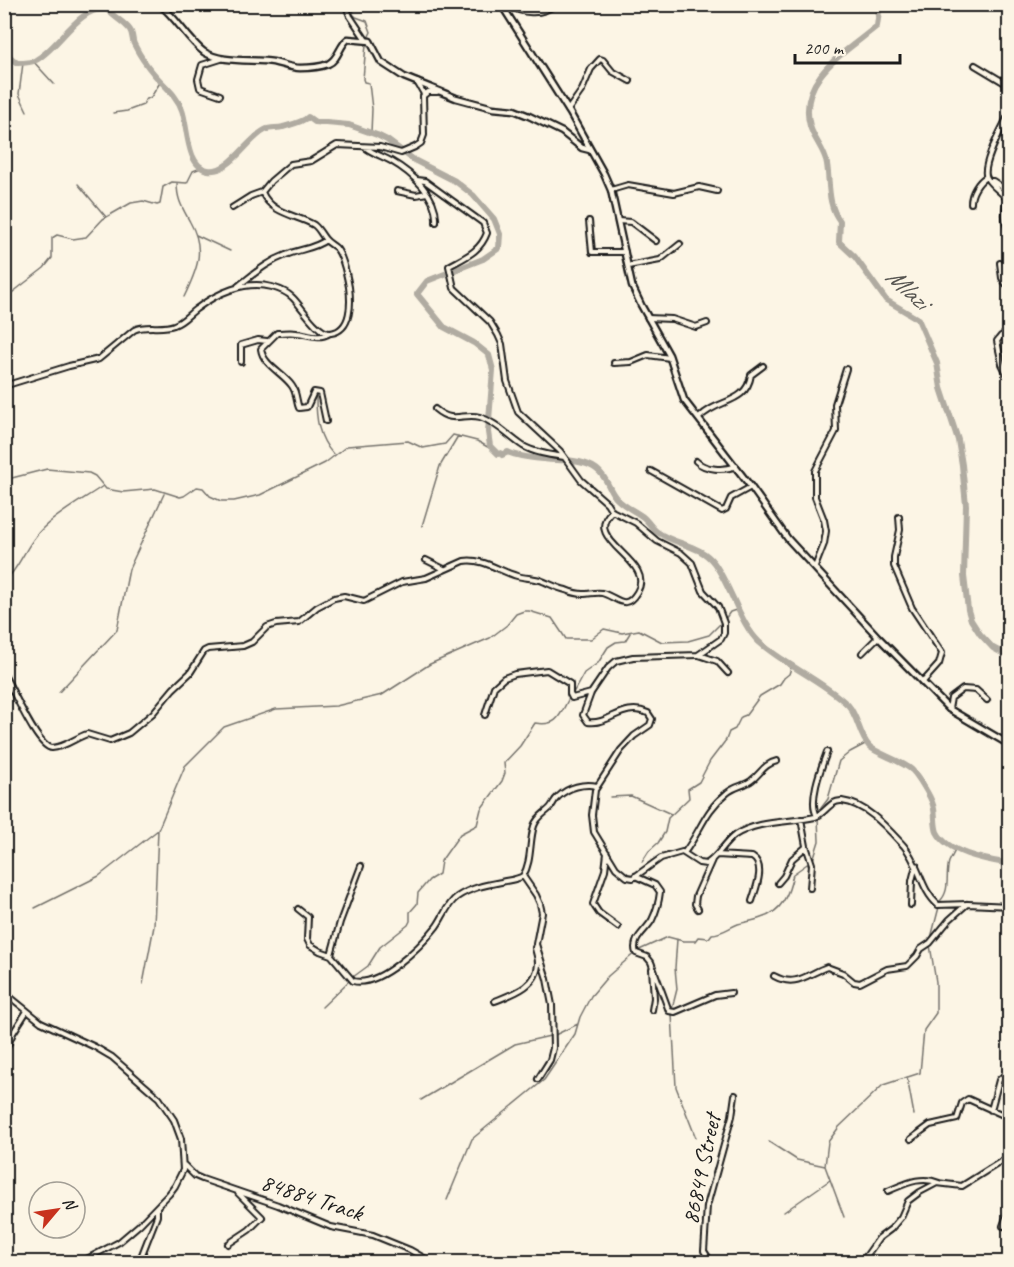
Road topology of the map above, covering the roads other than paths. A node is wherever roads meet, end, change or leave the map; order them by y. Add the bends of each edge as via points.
1 (159, 4) edge
2 (345, 4) edge
3 (501, 4) edge
4 (507, 4) edge
5 (555, 4) edge
6 (366, 40) junction
7 (225, 58) junction
8 (975, 65) dead end
9 (630, 81) dead end
10 (417, 82) junction
11 (424, 94) junction
12 (1010, 94) edge
13 (220, 95) dead end
14 (456, 98) junction
15 (568, 110) junction
16 (1010, 112) edge
17 (365, 148) junction
18 (590, 150) junction
19 (987, 179) junction
20 (417, 180) junction
21 (611, 190) junction
22 (397, 191) dead end
23 (717, 191) dead end
24 (1009, 191) edge
25 (262, 192) junction
26 (428, 194) junction
27 (1007, 199) junction
28 (971, 203) dead end
29 (232, 208) dead end
30 (589, 220) dead end
31 (618, 221) junction
32 (436, 222) dead end
33 (1010, 233) edge
34 (326, 240) junction
35 (656, 240) dead end
36 (680, 244) dead end
37 (625, 252) junction
38 (1000, 263) dead end
39 (628, 266) junction
40 (236, 287) junction
41 (1010, 290) edge
42 (648, 318) junction
43 (707, 323) dead end
44 (1010, 331) edge
45 (331, 333) junction
46 (267, 341) junction
47 (671, 358) junction
48 (241, 362) dead end
49 (614, 363) dead end
50 (763, 366) dead end
51 (846, 369) dead end
52 (1010, 380) edge
53 (4, 386) edge
54 (435, 409) dead end
55 (699, 418) junction
56 (326, 421) dead end
57 (565, 458) junction
58 (696, 461) dead end
59 (735, 466) junction
60 (651, 471) dead end
61 (751, 487) junction
62 (612, 511) junction
63 (899, 517) dead end
64 (426, 560) dead end
65 (815, 567) junction
66 (444, 570) junction
67 (878, 637) junction
68 (862, 653) dead end
69 (698, 655) junction
70 (728, 673) dead end
71 (4, 675) edge
72 (922, 683) junction
73 (591, 693) junction
74 (987, 700) dead end
75 (949, 709) junction
76 (485, 715) dead end
77 (1010, 745) edge
78 (827, 752) dead end
79 (777, 761) dead end
80 (597, 786) junction
81 (817, 816) junction
82 (801, 819) junction
83 (806, 846) junction
84 (607, 852) junction
85 (684, 853) junction
86 (714, 857) junction
87 (917, 864) junction
88 (361, 866) dead end
89 (523, 876) junction
90 (635, 876) junction
91 (778, 883) dead end
92 (810, 888) dead end
93 (752, 901) dead end
94 (968, 904) junction
95 (911, 905) dead end
96 (1010, 906) edge
97 (298, 909) dead end
98 (698, 909) dead end
99 (618, 927) dead end
100 (536, 944) junction
101 (331, 955) junction
102 (651, 962) junction
103 (774, 976) dead end
104 (4, 992) edge
105 (731, 993) dead end
106 (495, 1000) dead end
107 (652, 1010) dead end
108 (27, 1011) junction
109 (5, 1052) edge
110 (1010, 1070) edge
111 (538, 1080) dead end
112 (735, 1095) dead end
113 (991, 1110) junction
114 (1010, 1116) edge
115 (911, 1139) dead end
116 (1010, 1156) edge
117 (184, 1164) junction
118 (940, 1183) junction
119 (235, 1191) junction
120 (888, 1191) dead end
121 (156, 1206) junction
122 (1010, 1207) edge
123 (1003, 1226) dead end
124 (228, 1244) dead end
125 (141, 1262) edge
126 (81, 1263) edge
127 (431, 1263) edge
128 (711, 1263) edge
129 (862, 1263) edge

1 - 7 street via 198,46 212,56
2 - 6 street
3 - 15 street
4 - 5 street via 517,11 538,12
6 - 7 street via 348,39 333,61 309,68
6 - 10 street via 384,64
7 - 13 street via 202,65 198,79 200,88
8 - 12 street via 1005,83
9 - 15 street via 600,59
10 - 11 street
10 - 14 street
11 - 14 street via 433,91
11 - 17 street via 423,138 415,147 403,152
14 - 18 street via 521,112
15 - 18 street
16 - 19 street via 992,148 985,171
17 - 20 street
17 - 25 street via 337,145 311,161 295,163
18 - 21 street
19 - 24 street
19 - 27 street
19 - 28 street via 981,180
20 - 26 street
20 - 57 street via 425,181 483,223 487,232 477,250 449,266 454,288 490,322 498,335 518,412
21 - 23 street via 628,185 674,193 699,187
21 - 31 street
22 - 26 street
24 - 27 street
25 - 29 street
25 - 34 street via 287,215 316,227
26 - 32 street
27 - 33 street via 1005,219
30 - 37 street via 592,252
31 - 35 street via 631,222
31 - 37 street
34 - 40 street via 262,266
34 - 45 street via 340,256 350,297 346,322
36 - 39 street via 660,260
37 - 39 street
38 - 41 street via 1002,278
39 - 42 street via 632,286
40 - 45 street via 261,285 288,293 318,326
40 - 53 street via 198,307 175,325 134,330 100,359
42 - 43 street via 672,319 696,327
42 - 47 street
44 - 52 street via 997,341
45 - 46 street via 310,337 277,333
46 - 48 street via 241,345
46 - 56 street via 261,353 291,384 297,406 307,407 314,392 319,392
47 - 49 street via 653,355
47 - 55 street via 680,392
50 - 55 street via 751,375 744,393
51 - 65 street via 835,404 836,431 815,471 815,497 826,531
54 - 57 street via 452,417 478,416 530,449
55 - 59 street
57 - 62 street
58 - 59 street via 709,468
59 - 61 street
60 - 61 street via 723,511 734,496
61 - 65 street via 788,539
62 - 66 street via 605,520 606,532 614,546 636,566 640,578 639,590 627,602 603,594 566,590 471,560
62 - 69 street via 636,523 695,567 703,591 718,607 725,626 720,639
63 - 72 street via 894,566 912,608 942,653 939,664
64 - 66 street
65 - 67 street
66 - 71 street via 402,582 364,601 334,598 299,622 267,627 243,646 208,649 149,717 113,740 87,734 66,745 47,747
67 - 68 street
67 - 72 street
69 - 70 street via 717,661
69 - 73 street via 619,659 609,666
72 - 75 street
73 - 76 street via 572,698 570,684 547,670 515,674 494,687
73 - 80 street via 584,712 588,722 636,709 652,719 625,745
74 - 75 street via 976,690 963,689 951,698
75 - 77 street
78 - 81 street via 814,788
79 - 85 street via 724,795 703,820
80 - 84 street via 593,828
80 - 89 street via 573,788 557,797 539,818
81 - 82 street
81 - 87 street via 838,801 861,809 879,821
82 - 83 street
82 - 86 street via 741,832
83 - 91 street via 792,859
83 - 92 street via 812,864
84 - 90 street via 618,870 628,878
84 - 99 street via 593,904
85 - 86 street via 703,864
85 - 90 street via 661,858
86 - 93 street via 757,860 760,868
86 - 98 street via 696,896 694,904
87 - 94 street via 925,887 938,905
87 - 95 street
88 - 101 street
89 - 100 street via 542,913
89 - 101 street via 470,890 456,898 415,951 371,980 353,981
90 - 102 street via 655,885 660,892 653,917 634,946 636,953
94 - 96 street
94 - 103 street via 907,966 887,969 861,983 827,967 794,981
97 - 101 street via 308,917 310,945
100 - 106 street via 538,965 529,983
100 - 111 street via 551,991 553,1022 550,1060
102 - 105 street via 672,1012 715,994
102 - 107 street
104 - 108 street
108 - 109 street
108 - 117 street via 53,1028 104,1051 151,1091 174,1120
110 - 113 street via 999,1080
112 - 128 street, 86849 Street via 707,1206 704,1251
113 - 114 street
113 - 115 street via 973,1100 964,1100 957,1119 930,1125
116 - 118 street via 962,1186
117 - 119 street, 84884 Track via 195,1176
117 - 121 street via 175,1186
118 - 120 street via 916,1180
118 - 129 street via 908,1201 901,1217 879,1238
119 - 124 street via 262,1217
119 - 127 street, 84884 Track via 331,1227 373,1235
121 - 125 street via 157,1216
121 - 126 street via 125,1236
122 - 123 street

